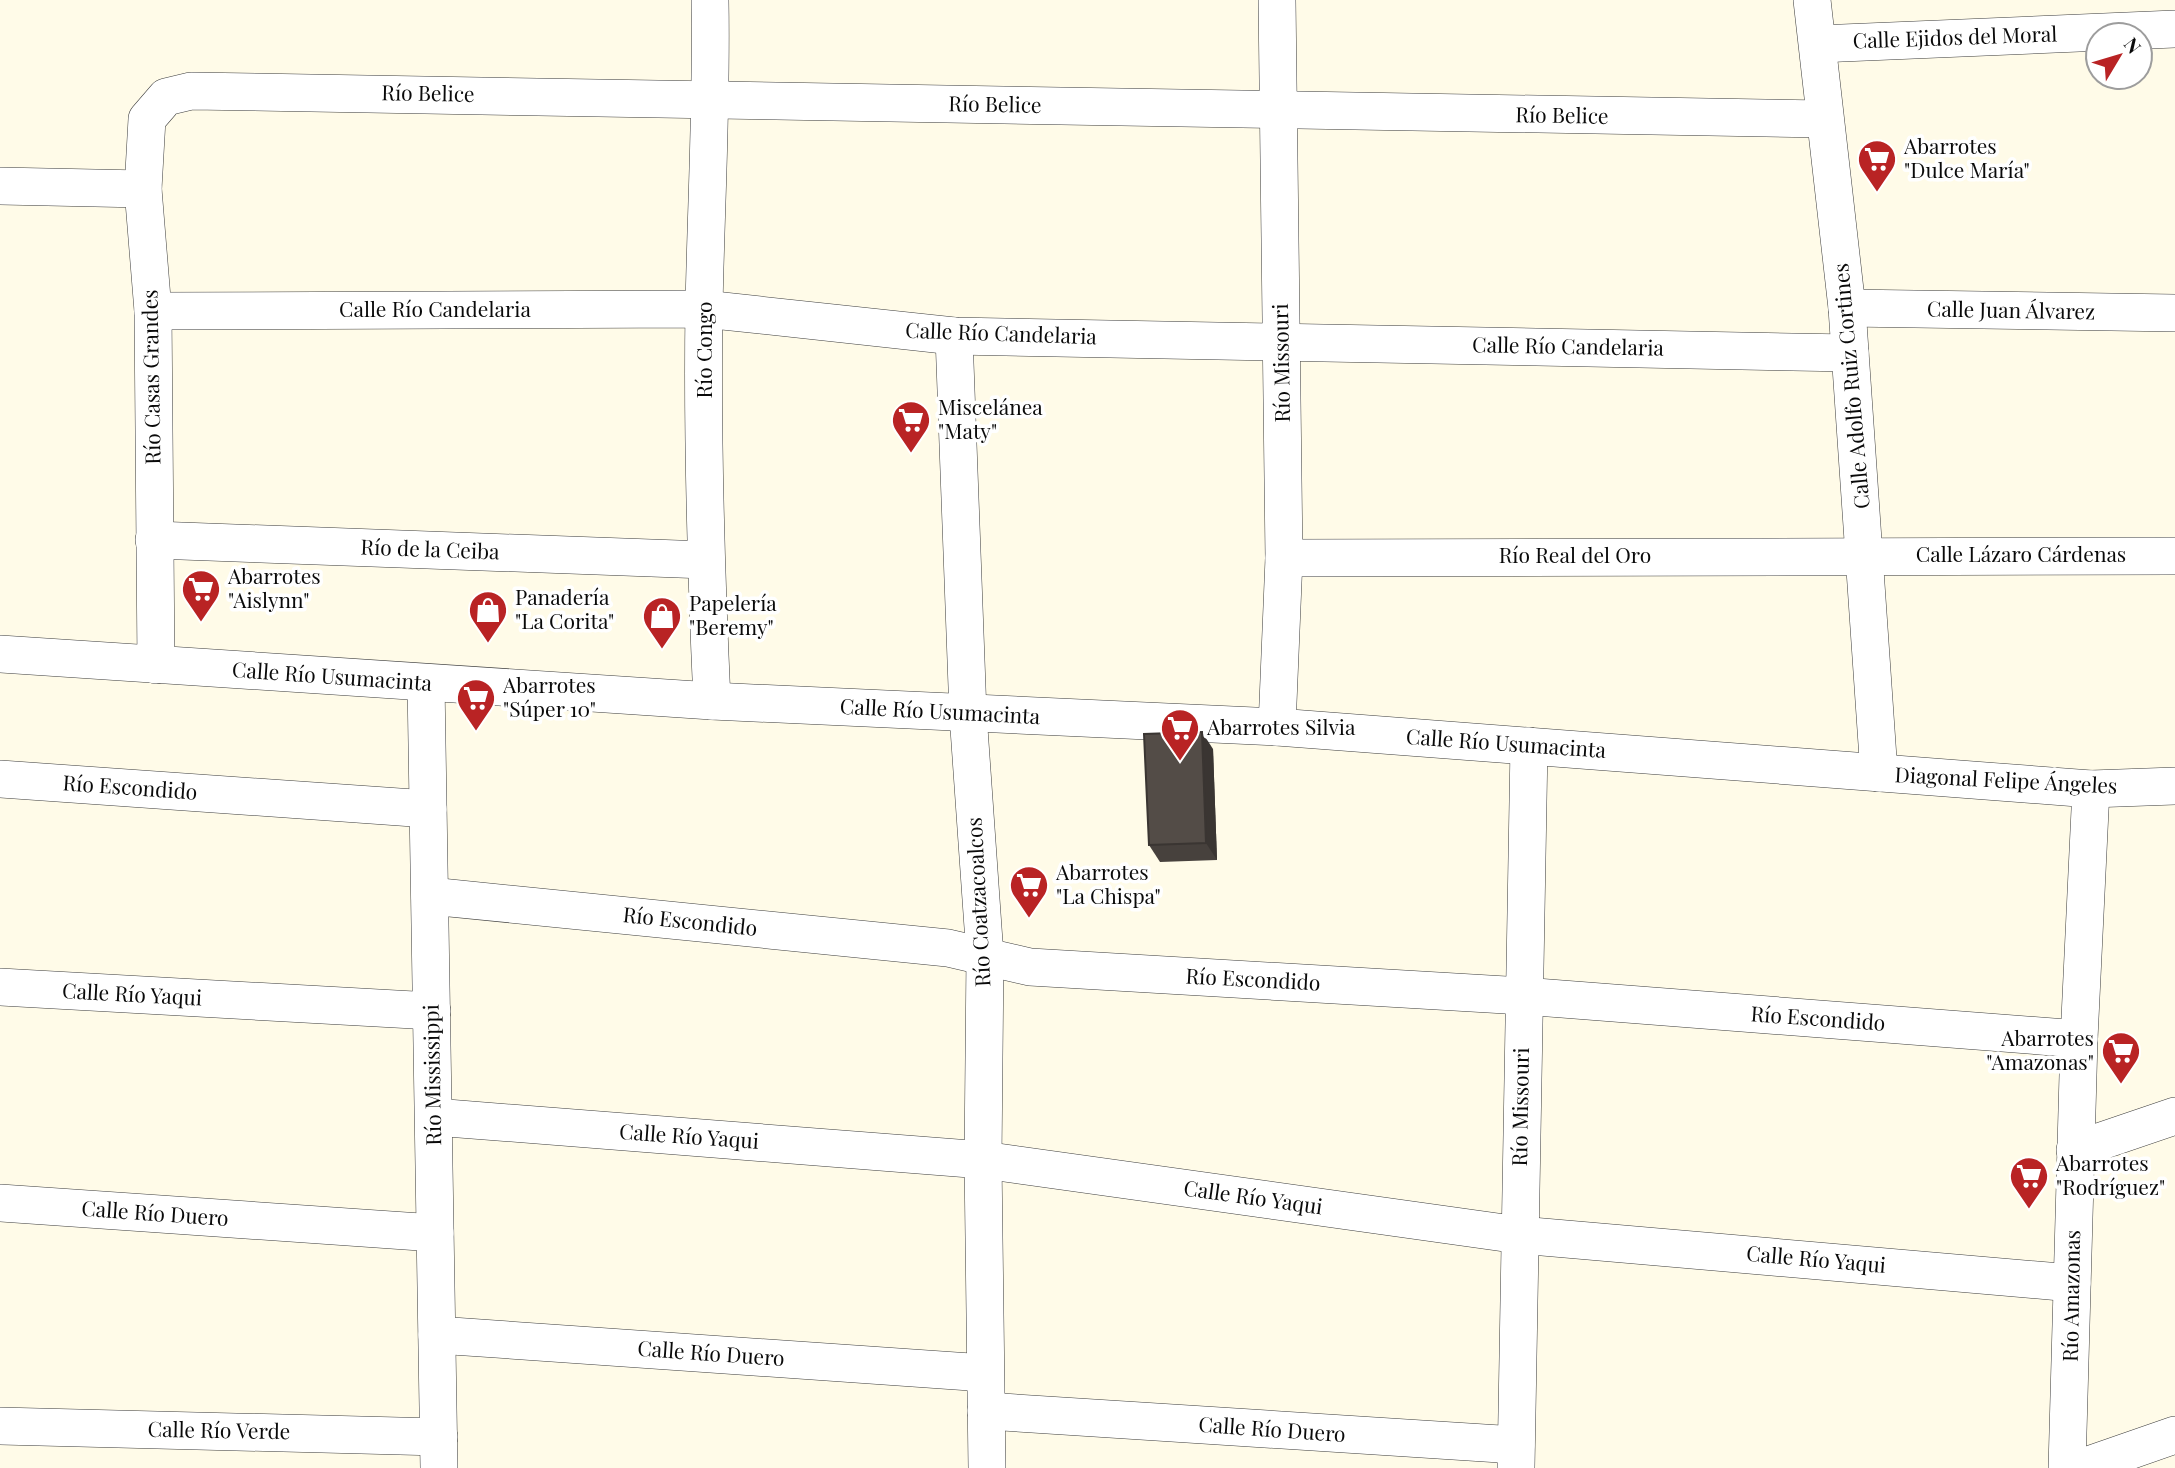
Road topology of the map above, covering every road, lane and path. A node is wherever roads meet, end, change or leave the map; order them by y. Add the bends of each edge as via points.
1 (710, 0) edge
2 (1277, 0) edge
3 (1812, 0) edge
4 (2175, 29) edge
5 (1818, 44) junction
6 (166, 97) joint
7 (712, 98) junction
8 (1277, 112) junction
9 (1824, 119) junction
10 (0, 187) edge
11 (143, 189) junction
12 (1847, 308) junction
13 (704, 309) junction
14 (153, 311) junction
15 (2175, 313) edge
16 (954, 336) junction
17 (1282, 341) junction
18 (1850, 353) junction
19 (154, 540) junction
20 (1866, 555) junction
21 (2175, 556) edge
22 (1284, 558) junction
23 (706, 560) junction
24 (0, 654) edge
25 (156, 665) junction
26 (426, 683) junction
27 (712, 701) junction
28 (968, 714) junction
29 (1277, 727) junction
30 (1530, 746) junction
31 (1879, 773) junction
32 (0, 779) edge
33 (2175, 786) edge
34 (2091, 789) junction
35 (428, 809) junction
36 (430, 896) junction
37 (985, 956) junction
38 (0, 987) edge
39 (1523, 996) junction
40 (432, 1011) junction
41 (2078, 1039) junction
42 (2175, 1116) edge
43 (433, 1117) junction
44 (2076, 1150) junction
45 (983, 1160) junction
46 (0, 1203) edge
47 (435, 1233) junction
48 (1519, 1235) junction
49 (2072, 1283) junction
50 (437, 1335) junction
51 (985, 1373) junction
52 (986, 1411) junction
53 (0, 1426) edge
54 (2175, 1435) edge
55 (439, 1452) edge
56 (1516, 1457) edge
57 (987, 1468) edge
58 (2067, 1468) edge
59 (2080, 1468) edge

1 - 7 street, Río Congo
2 - 8 street, Río Missouri
3 - 5 street, Calle Adolfo Ruiz Cortines
4 - 5 street, Calle Ejidos del Moral
5 - 9 street, Calle Adolfo Ruiz Cortines
6 - 7 street, Río Belice via 191,91
6 - 11 street, Río Casas Grandes via 147,119
7 - 8 street, Río Belice
7 - 13 street, Río Congo
8 - 9 street, Río Belice
8 - 17 street, Río Missouri
9 - 12 street, Calle Adolfo Ruiz Cortines
10 - 11 street
11 - 14 street, Río Casas Grandes
12 - 15 street, Calle Juan Álvarez
12 - 18 street, Calle Adolfo Ruiz Cortines
13 - 14 street, Calle Río Candelaria
13 - 16 street, Calle Río Candelaria
13 - 23 street, Río Congo
14 - 19 street, Río Casas Grandes
16 - 17 street, Calle Río Candelaria
16 - 28 street, Río Coatzacoalcos
17 - 18 street, Calle Río Candelaria
17 - 22 street, Río Missouri
18 - 20 street, Calle Adolfo Ruiz Cortines
19 - 23 street, Río de la Ceiba
19 - 25 street, Río Casas Grandes
20 - 21 street, Calle Lázaro Cárdenas
20 - 22 street, Río Real del Oro
20 - 31 street, Calle Adolfo Ruiz Cortines
22 - 29 street, Río Missouri
23 - 27 street, Río Congo
24 - 25 street, Calle Río Usumacinta
25 - 26 street, Calle Río Usumacinta
26 - 27 street, Calle Río Usumacinta
26 - 35 street, Río Mississippi
27 - 28 street, Calle Río Usumacinta
28 - 29 street, Calle Río Usumacinta
28 - 37 street, Río Coatzacoalcos
29 - 30 street, Calle Río Usumacinta
30 - 31 street, Calle Río Usumacinta
30 - 39 street, Río Missouri
31 - 34 street, Diagonal Felipe Ángeles
32 - 35 street, Río Escondido
33 - 34 street, Diagonal Felipe Ángeles
34 - 41 street, Río Amazonas
35 - 36 street, Río Mississippi
36 - 37 street, Río Escondido via 948,947
36 - 40 street, Río Mississippi
37 - 39 street, Río Escondido via 1030,967
37 - 45 street, Río Coatzacoalcos
38 - 40 street, Calle Río Yaqui
39 - 41 street, Río Escondido
39 - 48 street, Río Missouri
40 - 43 street, Río Mississippi
41 - 44 street, Río Amazonas
42 - 44 street
43 - 45 street, Calle Río Yaqui
43 - 47 street, Río Mississippi
44 - 49 street, Río Amazonas
45 - 48 street, Calle Río Yaqui
45 - 51 street, Río Coatzacoalcos
46 - 47 street, Calle Río Duero
47 - 50 street, Río Mississippi
48 - 49 street, Calle Río Yaqui
48 - 56 street, Río Missouri
49 - 58 street, Río Amazonas
50 - 51 street, Calle Río Duero
50 - 55 street, Río Mississippi
51 - 52 street, Río Coatzacoalcos
52 - 56 street, Calle Río Duero
52 - 57 street, Río Coatzacoalcos
53 - 55 street, Calle Río Verde
54 - 59 street

